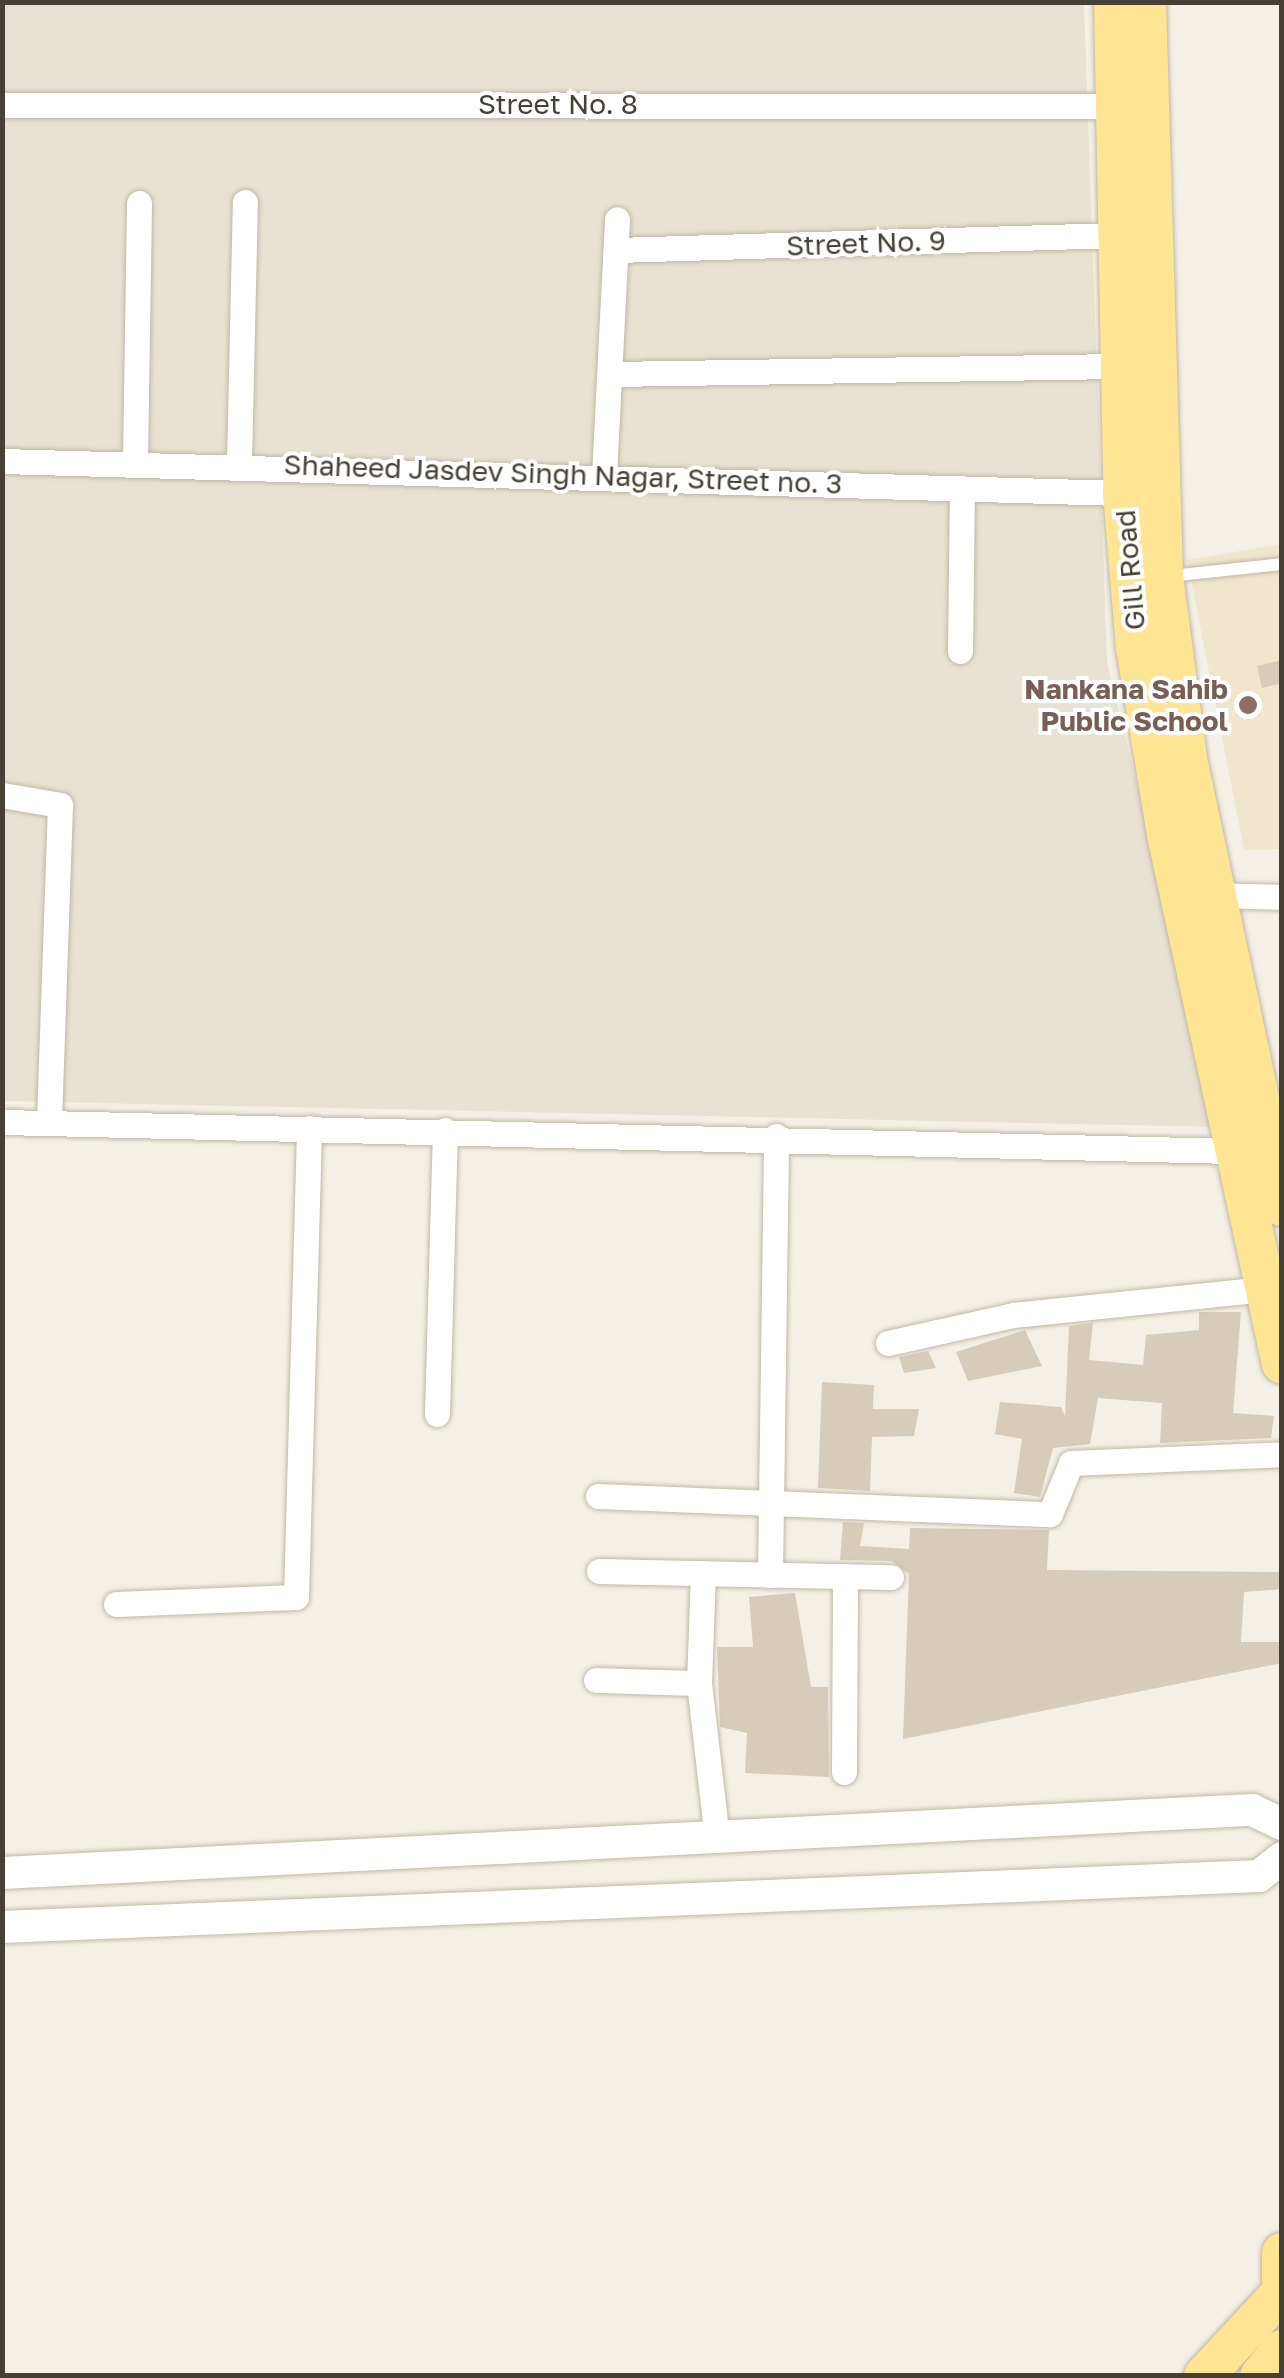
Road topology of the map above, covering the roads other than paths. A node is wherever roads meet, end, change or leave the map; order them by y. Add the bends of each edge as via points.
1 (1114, 2) edge
2 (1146, 2) edge
3 (2, 105) edge
4 (1114, 106) junction
5 (246, 202) dead end
6 (139, 203) dead end
7 (617, 219) dead end
8 (1116, 235) junction
9 (616, 250) junction
10 (1120, 366) junction
11 (610, 374) junction
12 (134, 460) junction
13 (2, 461) edge
14 (239, 462) junction
15 (604, 476) junction
16 (962, 488) junction
17 (1123, 493) junction
18 (1282, 564) edge
19 (1163, 576) junction
20 (960, 651) dead end
21 (2, 795) edge
22 (1215, 895) junction
23 (1282, 897) edge
24 (2, 1122) edge
25 (49, 1123) junction
26 (309, 1128) junction
27 (445, 1130) junction
28 (776, 1136) junction
29 (1232, 1151) junction
30 (1282, 1206) edge
31 (1265, 1290) junction
32 (888, 1343) dead end
33 (1282, 1364) edge
34 (437, 1414) dead end
35 (1282, 1454) edge
36 (598, 1496) dead end
37 (773, 1502) junction
38 (599, 1571) dead end
39 (702, 1573) junction
40 (770, 1575) junction
41 (846, 1576) junction
42 (892, 1577) dead end
43 (116, 1604) dead end
44 (596, 1680) dead end
45 (698, 1683) junction
46 (844, 1772) dead end
47 (1282, 1824) edge
48 (717, 1840) junction
49 (1282, 1858) edge
50 (2, 1873) edge
51 (2, 1927) edge
52 (1282, 2253) edge
53 (1282, 2291) edge
54 (1282, 2350) edge
55 (1204, 2376) edge
56 (1260, 2376) edge

1 - 4 main road, Gill Road
2 - 19 main road, Gill Road
3 - 4 street, Street No. 8
4 - 8 main road, Gill Road
5 - 14 street
6 - 12 street
7 - 9 street
8 - 9 street, Street No. 9
8 - 10 main road, Gill Road
9 - 11 street
10 - 11 street
10 - 17 main road, Gill Road
11 - 15 street
12 - 13 street, Shaheed Jasdev Singh Nagar, Street no. 3
12 - 14 street, Shaheed Jasdev Singh Nagar, Street no. 3
14 - 15 street, Shaheed Jasdev Singh Nagar, Street no. 3
15 - 16 street, Shaheed Jasdev Singh Nagar, Street no. 3
16 - 17 street, Shaheed Jasdev Singh Nagar, Street no. 3
16 - 20 street
17 - 29 main road, Gill Road via 1164,816
18 - 19 lane
19 - 22 main road, Gill Road
21 - 25 street via 60,805
22 - 23 street
22 - 30 main road, Gill Road
24 - 25 street
25 - 26 street
26 - 27 street
26 - 43 street via 296,1597
27 - 28 street
27 - 34 street
28 - 29 street
28 - 37 street
29 - 31 main road, Gill Road
31 - 32 street via 1013,1315
31 - 33 main road, Gill Road
35 - 37 street via 1071,1463 1050,1514
36 - 37 street
37 - 40 street
38 - 39 street
39 - 40 street
39 - 45 street
40 - 41 street
41 - 42 street
41 - 46 street
44 - 45 street
45 - 48 street
47 - 48 street via 1252,1810
48 - 50 street
49 - 51 street via 1260,1876
52 - 53 main road
53 - 55 main road
54 - 56 main road

